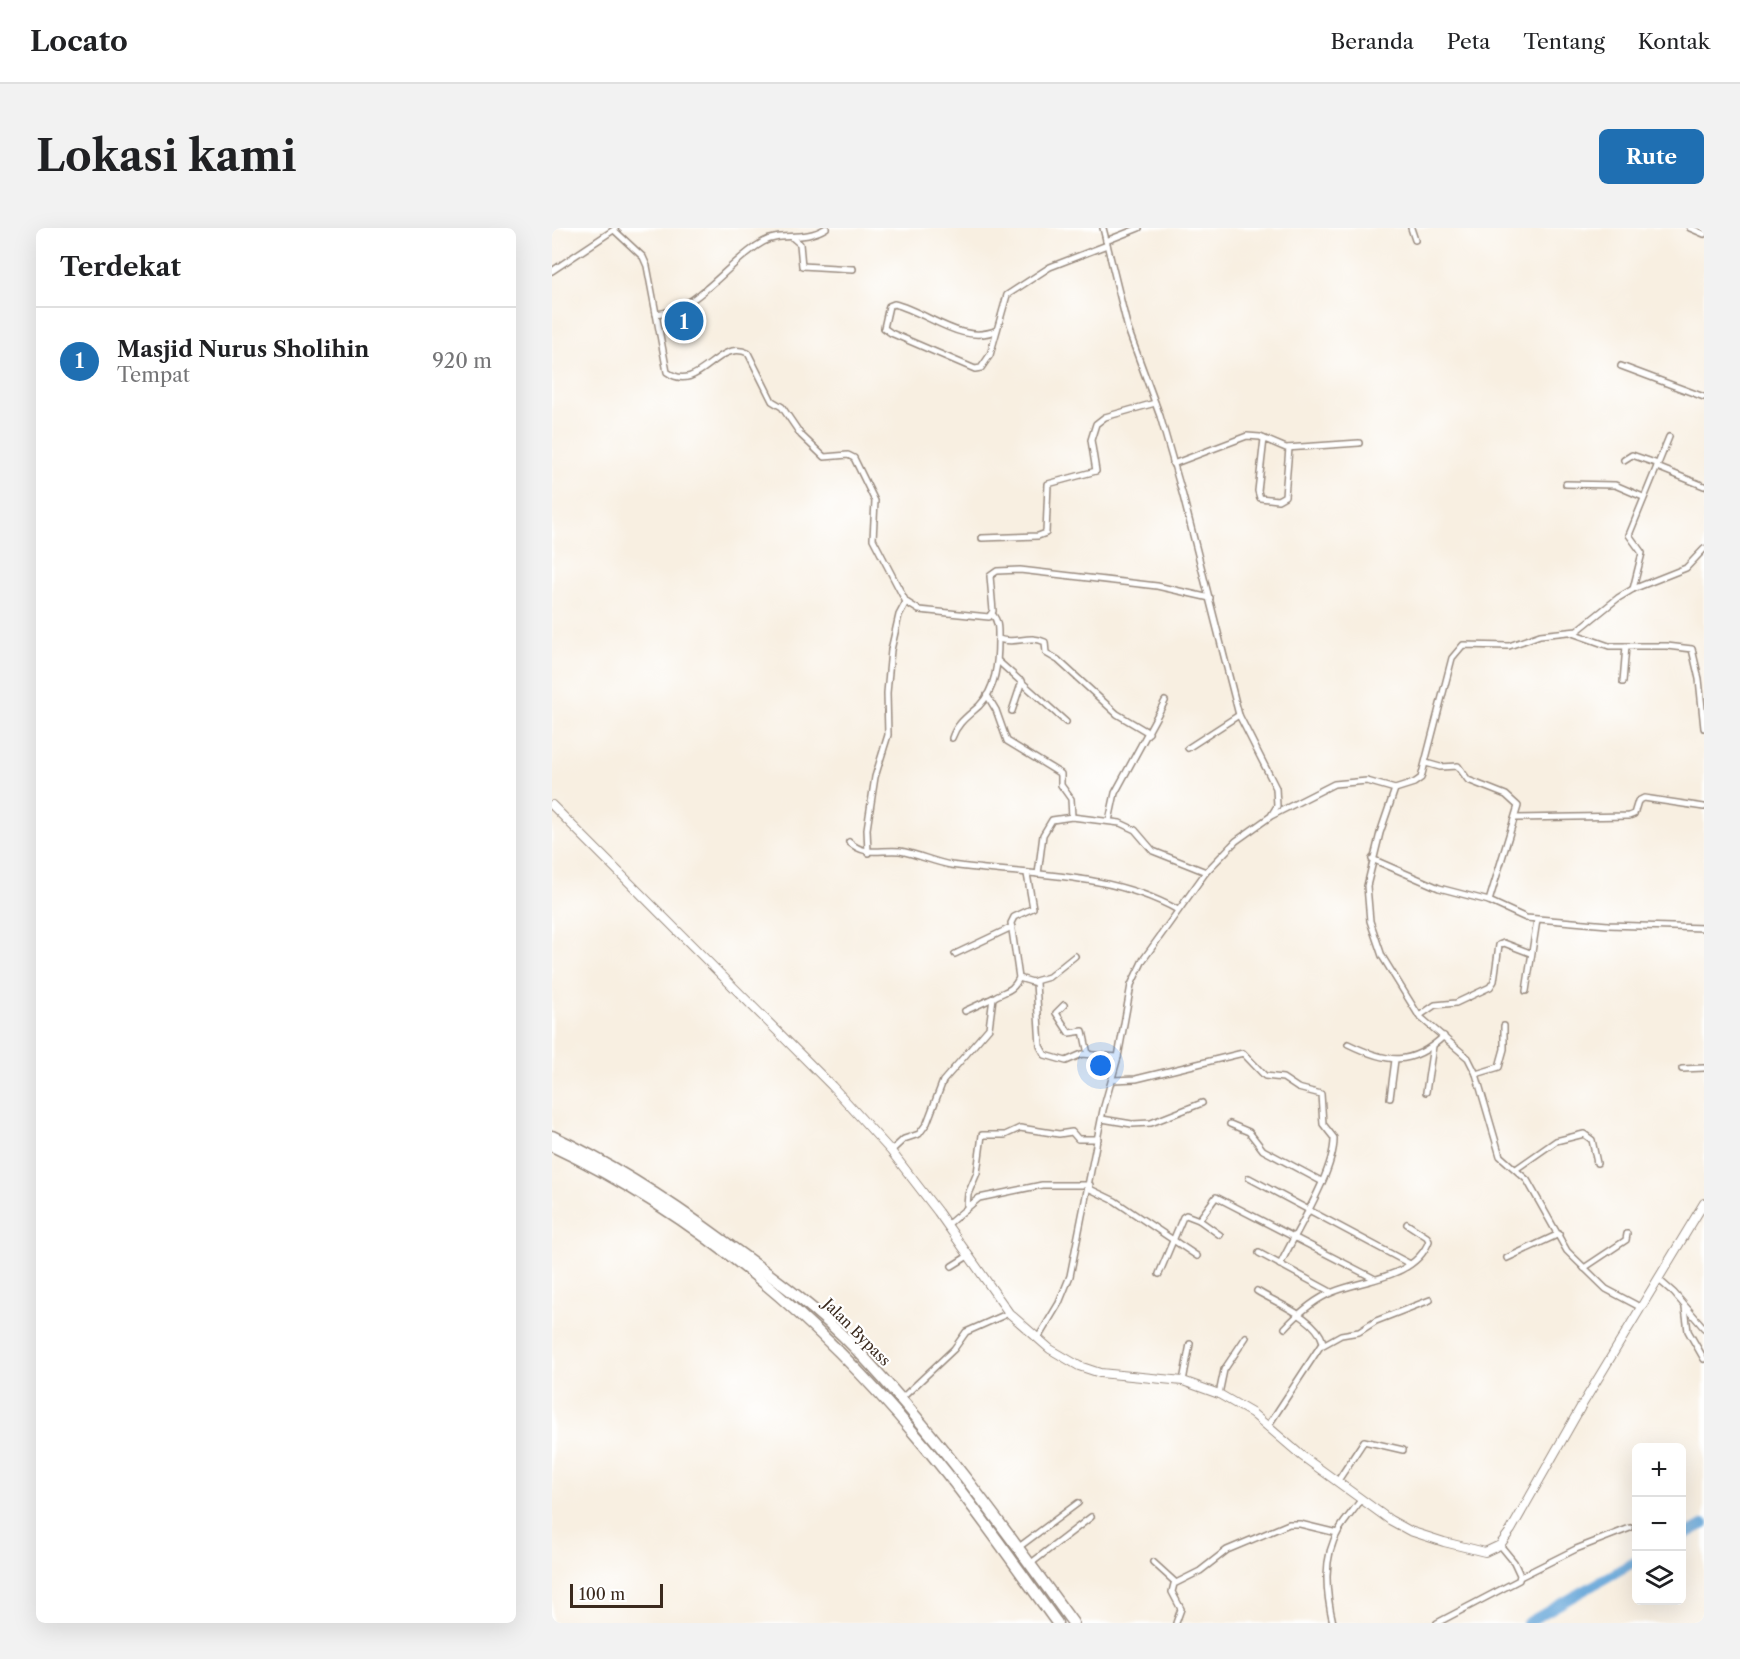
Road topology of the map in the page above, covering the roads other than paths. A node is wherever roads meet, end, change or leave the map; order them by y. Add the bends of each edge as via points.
1 (826, 228) edge
2 (1102, 228) edge
3 (1139, 228) edge
4 (1411, 228) edge
5 (1690, 228) edge
6 (615, 229) edge
7 (1704, 234) edge
8 (791, 238) junction
9 (1415, 240) dead end
10 (1106, 243) junction
11 (853, 269) dead end
12 (552, 272) edge
13 (656, 314) junction
14 (997, 330) junction
15 (1621, 366) dead end
16 (1704, 397) edge
17 (1155, 403) junction
18 (1669, 437) dead end
19 (1264, 439) junction
20 (1359, 443) dead end
21 (1289, 448) junction
22 (1624, 460) dead end
23 (1173, 464) junction
24 (1657, 465) junction
25 (1566, 484) dead end
26 (1704, 486) edge
27 (1643, 497) junction
28 (982, 538) dead end
29 (1704, 549) edge
30 (1633, 589) junction
31 (1210, 598) junction
32 (906, 602) junction
33 (992, 614) junction
34 (1572, 633) junction
35 (998, 639) junction
36 (1626, 646) junction
37 (998, 661) junction
38 (1702, 679) edge
39 (1022, 681) junction
40 (1623, 682) dead end
41 (987, 695) junction
42 (1165, 701) dead end
43 (1012, 711) dead end
44 (1239, 714) junction
45 (1066, 722) dead end
46 (1704, 728) edge
47 (1149, 733) junction
48 (952, 738) dead end
49 (1188, 748) dead end
50 (1426, 762) junction
51 (1395, 789) junction
52 (552, 804) edge
53 (1704, 807) edge
54 (1271, 816) junction
55 (1072, 817) junction
56 (1515, 818) junction
57 (1109, 822) junction
58 (849, 842) dead end
59 (868, 853) junction
60 (1372, 859) junction
61 (1206, 872) junction
62 (1027, 874) junction
63 (1038, 874) junction
64 (1489, 901) junction
65 (1178, 910) junction
66 (1537, 920) junction
67 (1012, 927) junction
68 (1704, 927) edge
69 (1530, 953) junction
70 (954, 954) dead end
71 (1075, 956) dead end
72 (1018, 978) junction
73 (1035, 981) junction
74 (1526, 991) dead end
75 (993, 998) junction
76 (1065, 1005) dead end
77 (965, 1011) dead end
78 (1419, 1016) junction
79 (1504, 1026) dead end
80 (1444, 1036) junction
81 (1348, 1044) dead end
82 (1433, 1046) junction
83 (1088, 1054) junction
84 (1119, 1058) junction
85 (1395, 1060) junction
86 (1704, 1068) edge
87 (1682, 1069) dead end
88 (1476, 1074) junction
89 (1113, 1080) junction
90 (1426, 1092) dead end
91 (1390, 1098) dead end
92 (1202, 1103) dead end
93 (1102, 1119) junction
94 (1230, 1124) dead end
95 (552, 1136) edge
96 (1098, 1139) junction
97 (552, 1146) edge
98 (891, 1151) junction
99 (1597, 1163) dead end
100 (1516, 1169) junction
101 (1249, 1178) dead end
102 (1321, 1181) junction
103 (1090, 1187) junction
104 (1704, 1203) edge
105 (968, 1206) junction
106 (1307, 1210) junction
107 (1200, 1220) junction
108 (1407, 1224) dead end
109 (947, 1225) junction
110 (1559, 1234) junction
111 (1627, 1234) dead end
112 (1220, 1235) dead end
113 (1294, 1236) junction
114 (1172, 1240) junction
115 (1259, 1253) dead end
116 (968, 1256) junction
117 (1197, 1256) dead end
118 (1507, 1258) dead end
119 (1410, 1264) junction
120 (1280, 1265) junction
121 (952, 1266) dead end
122 (1584, 1268) junction
123 (1159, 1274) dead end
124 (1375, 1279) junction
125 (1658, 1279) junction
126 (1257, 1291) dead end
127 (1331, 1292) junction
128 (1430, 1300) dead end
129 (1640, 1307) junction
130 (1685, 1307) junction
131 (1008, 1313) junction
132 (1298, 1314) junction
133 (1285, 1328) dead end
134 (1704, 1328) edge
135 (1246, 1337) dead end
136 (1038, 1338) junction
137 (1190, 1344) dead end
138 (1323, 1345) junction
139 (1704, 1359) edge
140 (1183, 1382) junction
141 (1220, 1394) junction
142 (901, 1399) junction
143 (1268, 1426) junction
144 (1403, 1450) dead end
145 (963, 1474) junction
146 (953, 1481) junction
147 (1337, 1482) junction
148 (1361, 1500) junction
149 (1078, 1503) dead end
150 (1091, 1517) dead end
151 (1630, 1528) dead end
152 (1337, 1533) junction
153 (1500, 1545) junction
154 (1017, 1548) junction
155 (1153, 1562) dead end
156 (1030, 1564) junction
157 (1520, 1577) junction
158 (1176, 1582) junction
159 (1057, 1623) edge
160 (1073, 1623) edge
161 (1176, 1623) edge
162 (1333, 1623) edge
163 (1437, 1623) edge

1 - 8 street via 816,234
2 - 10 street
3 - 10 street
4 - 9 street
5 - 7 street
6 - 12 street
6 - 13 street via 645,261
8 - 11 street via 800,244 802,266
8 - 13 street via 764,241 686,304 671,313
10 - 14 street via 1050,267 1015,288 1007,295
10 - 17 street via 1128,329
13 - 32 street via 669,374 689,376 702,372 724,354 742,350 752,360 772,401 782,407 822,456 848,454 854,458 875,501 873,538
14 - 14 street via 969,335 894,304 889,306 884,320 884,328 891,333 975,369 981,368 990,355
15 - 16 street
17 - 23 street
17 - 28 street via 1105,417 1095,424 1091,440 1096,471 1047,485 1046,533
18 - 24 street
19 - 21 street
19 - 21 street via 1260,498 1278,500 1285,495
19 - 23 street via 1247,436
20 - 21 street
22 - 24 street via 1632,455
23 - 31 street
24 - 26 street
24 - 27 street
25 - 27 street via 1616,485
27 - 30 street via 1629,535 1642,553
29 - 30 street via 1686,568
30 - 34 street
31 - 33 street via 1157,586 1042,571 997,571 988,583
31 - 44 street
32 - 33 street via 919,610 986,617
32 - 59 street via 891,650 888,735 875,777 867,829
33 - 35 street
34 - 36 street via 1602,645
34 - 50 street via 1540,635 1509,646 1468,644 1459,648 1452,658
35 - 37 street
35 - 47 street via 1011,643 1032,638 1045,642 1046,653 1117,714
36 - 38 street via 1689,648
36 - 40 street
37 - 39 street
37 - 41 street
38 - 46 street
39 - 43 street
39 - 45 street
41 - 48 street via 964,718
41 - 55 street via 1007,741 1061,774 1061,785 1071,799
42 - 47 street
44 - 49 street
44 - 54 street via 1276,788 1277,806
47 - 57 street via 1115,794
50 - 51 street via 1421,778
50 - 56 street via 1440,767 1458,766 1468,780 1506,795 1518,806
51 - 54 street via 1367,782 1334,784
51 - 60 street
52 - 98 street via 794,1047
53 - 56 street via 1644,798 1629,816
54 - 61 street via 1236,841
55 - 57 street
55 - 63 street via 1052,820 1046,827
56 - 64 street
57 - 61 street via 1135,830 1153,851
58 - 59 street
59 - 62 street via 900,851 929,861
60 - 64 street via 1439,888
60 - 78 street via 1366,886 1374,938
61 - 65 street
62 - 63 street
62 - 67 street via 1033,908 1014,917
63 - 65 street via 1090,878 1151,895
64 - 66 street
65 - 84 street via 1137,970 1126,1008
66 - 68 street
66 - 69 street
67 - 70 street
67 - 72 street
69 - 74 street
69 - 78 street via 1499,945 1490,987 1456,1003 1435,1005
71 - 73 street via 1049,977
72 - 73 street
72 - 75 street via 1012,990
73 - 83 street via 1042,1051 1050,1058 1066,1061
75 - 77 street
75 - 98 street via 989,1028 943,1081 927,1124 919,1134 904,1139
76 - 83 street via 1056,1013 1069,1033 1083,1031
78 - 80 street
79 - 88 street via 1499,1067
80 - 82 street
80 - 88 street via 1465,1053
81 - 85 street
82 - 85 street via 1416,1056
82 - 90 street
83 - 84 street
84 - 89 street
85 - 91 street
86 - 87 street
88 - 100 street via 1496,1149 1502,1160
89 - 93 street
89 - 102 street via 1136,1079 1230,1055 1246,1055 1265,1076 1283,1078 1322,1096 1323,1124 1335,1142
92 - 93 street via 1151,1123
93 - 96 street
94 - 102 street via 1249,1132 1263,1150
95 - 142 highway, Jalan Bypass via 603,1162 758,1263 809,1304
96 - 103 street
96 - 105 street via 1078,1139 1072,1132 1059,1134 1025,1128 1013,1129 1005,1135 982,1135
97 - 146 highway, Jalan Bypass via 677,1217 753,1274 863,1378
98 - 109 street
99 - 100 street via 1592,1140 1584,1134 1556,1141
100 - 110 street via 1527,1180
101 - 106 street
102 - 106 street
103 - 105 street via 1042,1185 979,1198
103 - 114 street
103 - 136 street via 1070,1276
104 - 125 street
105 - 109 street
106 - 113 street
106 - 119 street
107 - 112 street
107 - 113 street via 1212,1199 1218,1198
107 - 114 street via 1184,1215
108 - 119 street via 1429,1241
109 - 116 street
110 - 118 street
110 - 122 street via 1567,1251
111 - 122 street via 1626,1240
113 - 120 street
113 - 124 street
114 - 117 street
114 - 123 street
115 - 120 street
116 - 121 street
116 - 131 street
119 - 124 street
120 - 127 street
122 - 129 street via 1606,1289
124 - 127 street
125 - 129 street
125 - 130 street
126 - 132 street
127 - 132 street
128 - 138 street
129 - 153 street
130 - 134 street
130 - 139 street via 1688,1331
131 - 136 street
131 - 142 street via 966,1332 954,1349
132 - 133 street
132 - 138 street via 1322,1337
135 - 141 street via 1224,1370
136 - 140 street via 1067,1359 1100,1373
137 - 140 street
138 - 143 street
140 - 141 street
141 - 143 street
142 - 145 highway, Jalan Bypass
143 - 147 street
144 - 147 street via 1365,1441
145 - 146 highway
145 - 154 highway, Jalan Bypass
146 - 159 highway, Jalan Bypass
147 - 148 street
148 - 152 street
148 - 153 street via 1410,1531 1478,1551
149 - 154 street
150 - 156 street
151 - 157 street
152 - 158 street via 1300,1524 1284,1525 1227,1550 1200,1571
152 - 162 street via 1327,1572
153 - 157 street
154 - 156 highway, Jalan Bypass
155 - 158 street
156 - 160 highway, Jalan Bypass
157 - 163 street
158 - 161 street via 1172,1592 1181,1609

